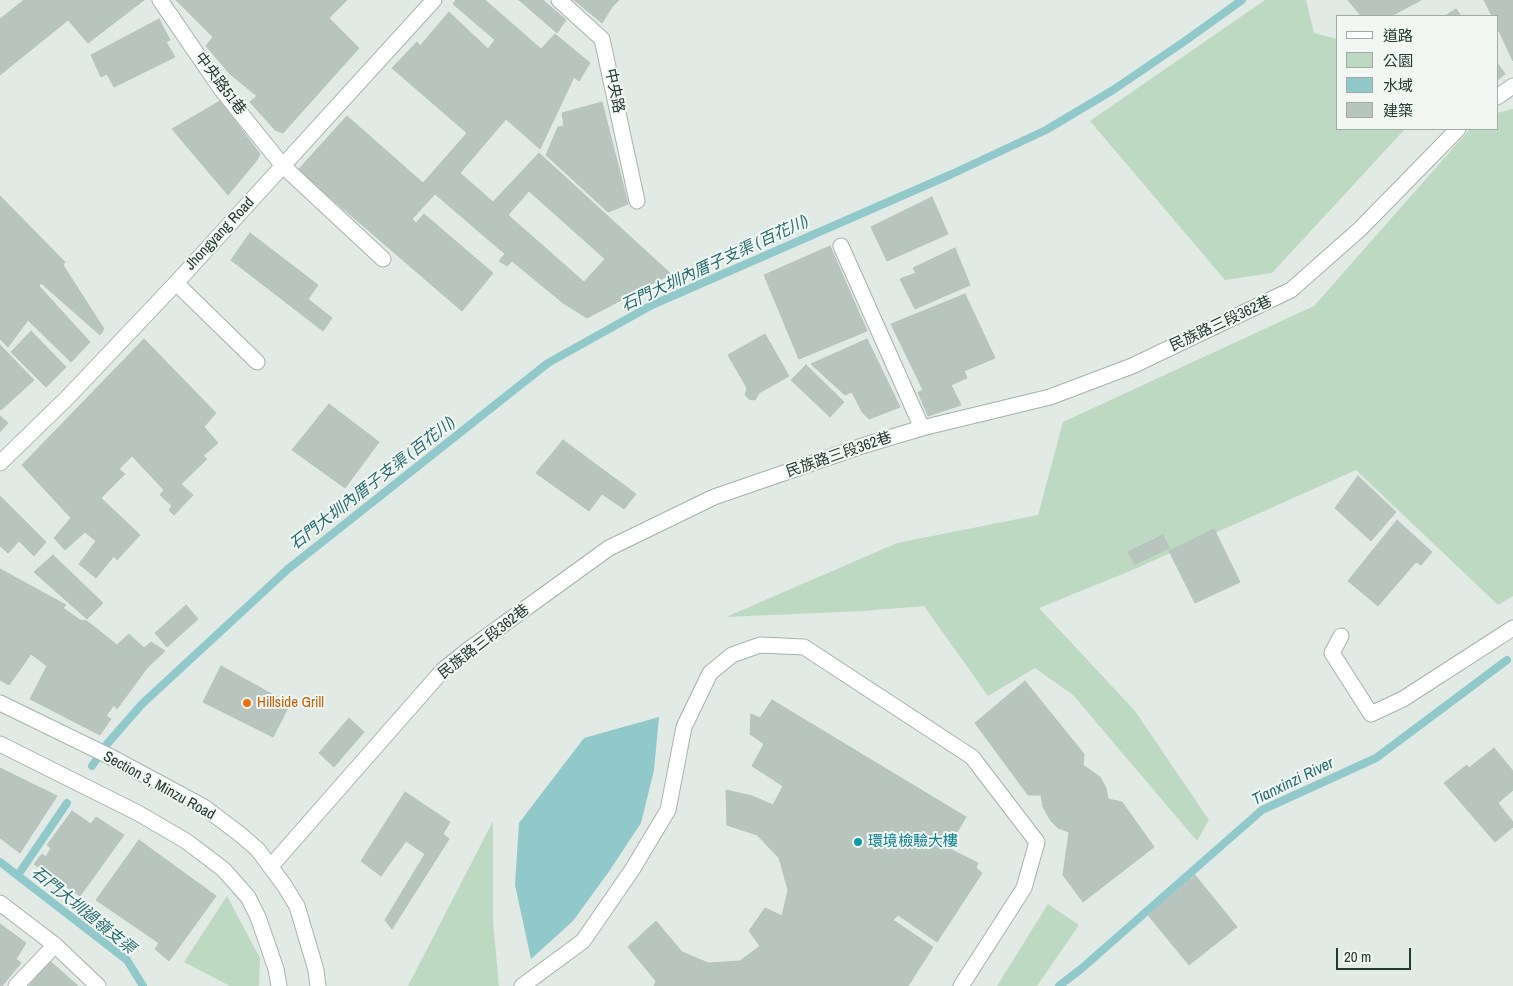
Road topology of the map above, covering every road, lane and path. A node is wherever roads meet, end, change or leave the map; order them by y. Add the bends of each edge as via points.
1 (160, 0) edge
2 (434, 0) edge
3 (559, 0) edge
4 (1513, 86) edge
5 (1498, 96) edge
6 (1457, 130) edge
7 (283, 166) junction
8 (637, 201) dead end
9 (841, 246) dead end
10 (383, 259) dead end
11 (176, 283) junction
12 (257, 362) dead end
13 (922, 428) junction
14 (0, 463) edge
15 (1511, 632) edge
16 (1341, 636) dead end
17 (0, 703) edge
18 (0, 744) edge
19 (271, 866) junction
20 (0, 903) edge
21 (56, 945) junction
22 (16, 986) edge
23 (98, 986) edge
24 (279, 986) edge
25 (318, 986) edge
26 (522, 986) edge
27 (961, 986) edge

1 - 7 main road, 中央路51巷 via 221,89
2 - 7 main road, Jhongyang Road
3 - 8 main road, 中央路 via 602,38
4 - 5 main road
6 - 13 main road, 民族路三段362巷 via 1360,230 1291,290 1132,366 1050,397
7 - 10 main road
7 - 11 main road, Jhongyang Road
9 - 13 main road
11 - 12 main road
11 - 14 main road, Jhongyang Road
13 - 19 main road, 民族路三段362巷 via 714,497 610,548 443,670
15 - 16 main road via 1403,699 1371,714 1332,653
17 - 19 main road, Section 3, Minzu Road via 204,807 247,840
18 - 24 main road via 138,813 186,841 224,869 248,897 258,917
19 - 25 main road, Section 3, Minzu Road via 297,906
20 - 21 main road
21 - 22 main road
21 - 23 main road
26 - 27 main road via 583,941 664,817 684,726 710,673 732,655 760,645 804,647 972,757 1037,842 1024,888

